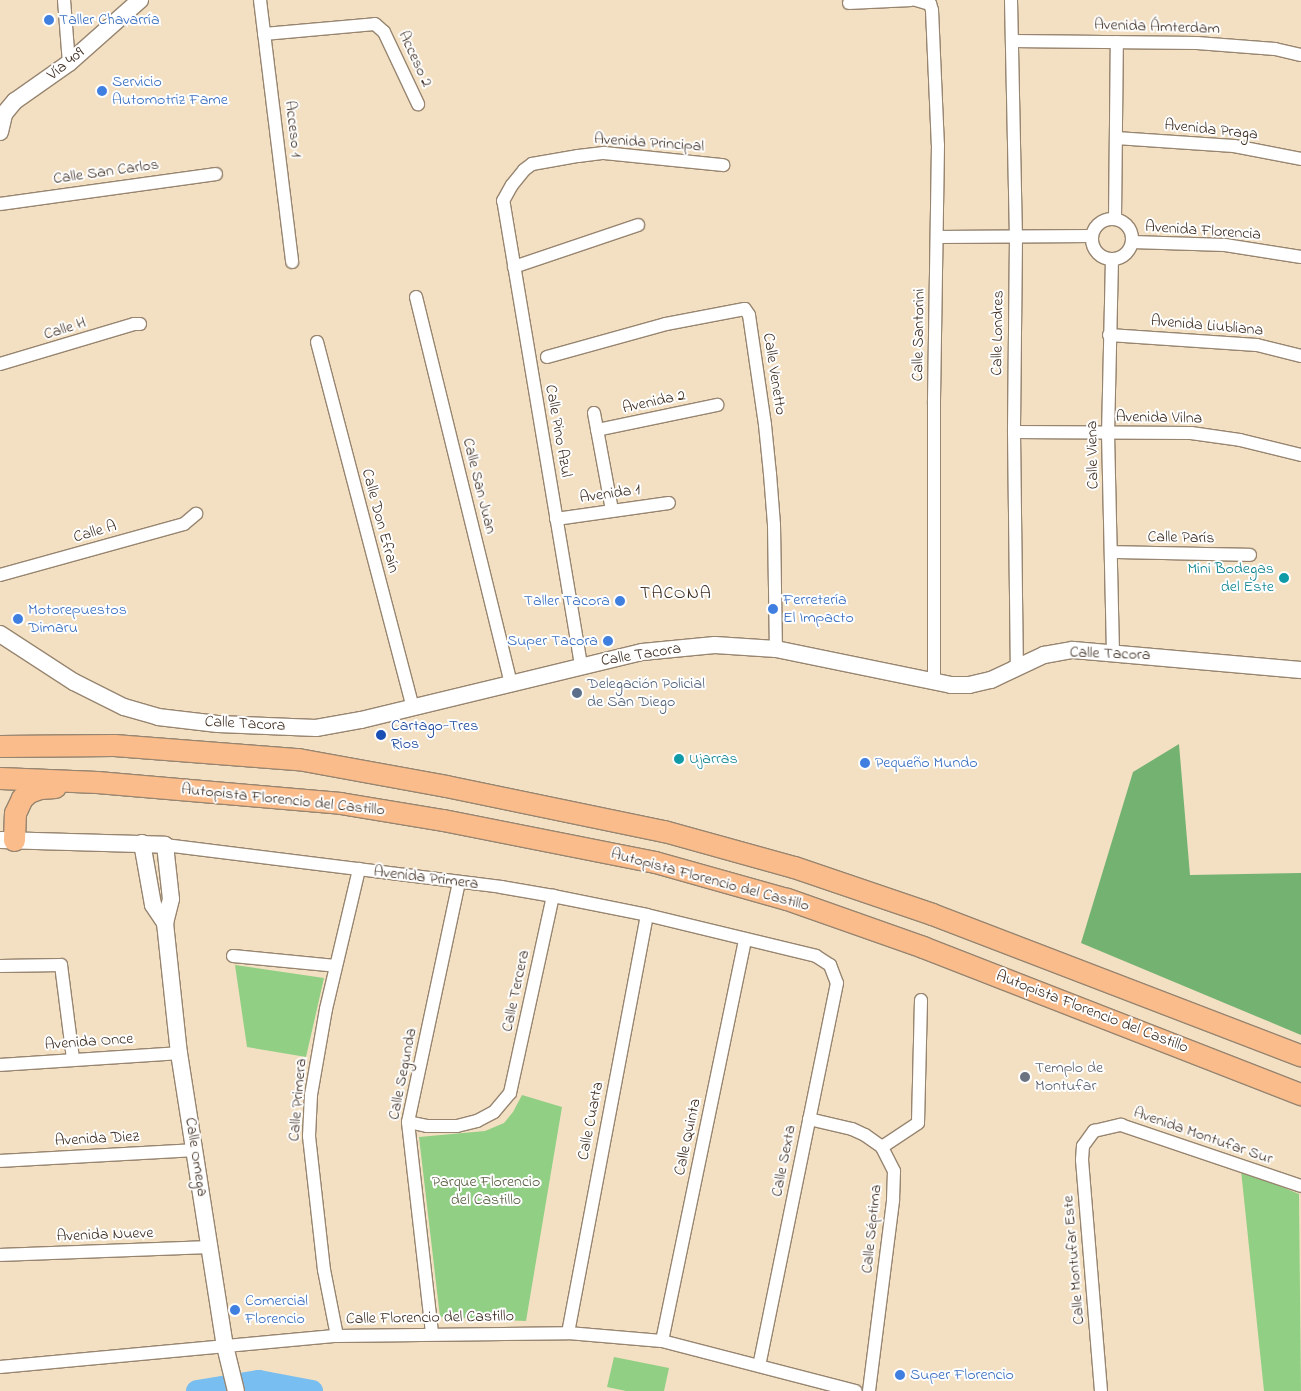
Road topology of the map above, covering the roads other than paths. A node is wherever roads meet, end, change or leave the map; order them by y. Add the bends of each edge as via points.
1 (64, 0) edge
2 (140, 0) edge
3 (260, 0) edge
4 (911, 0) edge
5 (916, 0) edge
6 (1012, 0) edge
7 (849, 3) dead end
8 (264, 34) junction
9 (1012, 41) junction
10 (1117, 42) junction
11 (1301, 55) edge
12 (69, 63) junction
13 (418, 104) dead end
14 (0, 132) edge
15 (1116, 138) junction
16 (1301, 159) edge
17 (723, 164) dead end
18 (216, 174) dead end
19 (503, 201) joint
20 (0, 204) edge
21 (1116, 219) junction
22 (638, 225) dead end
23 (1092, 236) junction
24 (937, 237) junction
25 (1016, 237) junction
26 (1132, 242) junction
27 (1301, 257) edge
28 (1112, 259) junction
29 (292, 262) dead end
30 (514, 267) junction
31 (416, 297) dead end
32 (140, 324) dead end
33 (1109, 335) junction
34 (317, 342) dead end
35 (1301, 356) edge
36 (547, 357) dead end
37 (0, 364) edge
38 (716, 405) dead end
39 (594, 412) dead end
40 (597, 430) junction
41 (1014, 432) junction
42 (1108, 433) junction
43 (1301, 455) edge
44 (669, 503) dead end
45 (612, 510) junction
46 (196, 514) dead end
47 (556, 519) junction
48 (1111, 552) junction
49 (1250, 555) dead end
50 (0, 575) edge
51 (0, 634) edge
52 (776, 648) junction
53 (1113, 652) junction
54 (581, 666) junction
55 (1017, 667) junction
56 (1301, 670) edge
57 (934, 680) junction
58 (510, 684) junction
59 (412, 708) junction
60 (0, 746) edge
61 (0, 778) edge
62 (97, 782) junction
63 (0, 808) edge
64 (5, 840) edge
65 (142, 843) junction
66 (165, 845) junction
67 (359, 869) junction
68 (459, 883) junction
69 (553, 896) junction
70 (647, 915) junction
71 (165, 923) junction
72 (745, 939) junction
73 (233, 956) dead end
74 (830, 965) joint
75 (0, 966) edge
76 (336, 966) junction
77 (921, 1000) dead end
78 (179, 1053) junction
79 (1301, 1056) edge
80 (73, 1059) junction
81 (0, 1065) edge
82 (1301, 1094) edge
83 (809, 1120) junction
84 (408, 1122) junction
85 (1094, 1131) joint
86 (882, 1147) junction
87 (195, 1150) junction
88 (0, 1162) edge
89 (1301, 1186) edge
90 (211, 1247) junction
91 (0, 1255) edge
92 (432, 1333) junction
93 (568, 1333) junction
94 (337, 1336) junction
95 (662, 1341) junction
96 (225, 1346) junction
97 (759, 1365) junction
98 (0, 1368) edge
99 (234, 1384) edge
100 (856, 1391) edge
101 (869, 1391) edge
102 (1101, 1391) edge

1 - 12 street
2 - 12 street, Vía 409
3 - 8 street, Acceso 1
4 - 7 street
5 - 24 street, Calle Santorini via 930,4 932,10 938,145
6 - 9 street, Calle Londres
8 - 13 street, Acceso 2 via 375,24 384,32
8 - 29 street, Acceso 1
9 - 10 street, Avenida Ámterdam
9 - 25 street, Calle Londres
10 - 11 street, Avenida Ámterdam via 1197,43 1275,49
10 - 15 street
12 - 14 street, Vía 409 via 15,101 4,114
15 - 16 street, Avenida Praga via 1234,146
15 - 21 street
17 - 19 street, Avenida Principal via 604,153 578,156 532,164 512,185
18 - 20 street, Calle San Carlos
19 - 30 street, Calle Pino Azul
21 - 23 street via 1103,221
21 - 26 street via 1127,225
22 - 30 street
23 - 25 street
23 - 28 street via 1095,249
24 - 25 street
24 - 57 street, Calle Santorini
25 - 41 street, Calle Londres
26 - 27 street, Avenida Florencia via 1224,245
26 - 28 street via 1125,254
28 - 33 street, Calle Viena
30 - 47 street, Calle Pino Azul
31 - 58 street, Calle San Juan
32 - 37 street, Calle H
33 - 35 street, Avenida Liubliana via 1256,345
33 - 42 street, Calle Viena
34 - 59 street, Calle Don Efraín
36 - 52 street, Calle Venetto via 666,324 745,309 749,315 770,474
38 - 40 street, Avenida 2
39 - 40 street
40 - 45 street
41 - 42 street, Avenida Vilna
41 - 55 street, Calle Londres
42 - 43 street, Avenida Vilna via 1191,433 1240,440
42 - 48 street, Calle Viena
44 - 45 street, Avenida 1
45 - 47 street, Avenida 1
46 - 50 street, Calle A via 184,524
47 - 54 street, Calle Pino Azul
48 - 49 street, Calle París
48 - 53 street, Calle Viena
51 - 59 street, Calle Tacora via 74,682 124,707 158,717 218,724 316,728
52 - 54 street, Calle Tacora via 715,645 642,652
52 - 57 street, Calle Tacora
53 - 55 street, Calle Tacora via 1073,650 1044,655
53 - 56 street, Calle Tacora
54 - 58 street, Calle Tacora
55 - 57 street, Calle Tacora via 991,680 969,685 951,685
58 - 59 street, Calle Tacora
60 - 79 highway, Autopista Florencio del Castillo via 114,745 298,759 664,831 794,867 932,914
61 - 62 highway, Autopista Florencio del Castillo
62 - 64 highway via 29,792 22,798
62 - 82 highway, Autopista Florencio del Castillo via 340,803 656,862 787,898 924,947
63 - 64 highway
64 - 65 street, Avenida Primera
65 - 66 street, Avenida Primera
65 - 71 street, Calle Omega via 153,905
66 - 67 street, Avenida Primera
66 - 71 street, Calle Omega via 171,899
67 - 68 street, Avenida Primera
67 - 76 street, Calle Primera
68 - 69 street, Avenida Primera
68 - 84 street, Calle Segunda
69 - 70 street, Avenida Primera
69 - 84 street, Calle Tercera via 510,1093 494,1112 477,1121 457,1126
70 - 72 street, Avenida Primera
70 - 93 street, Calle Cuarta
71 - 78 street, Calle Omega
72 - 74 street, Avenida Primera via 816,956
72 - 95 street, Calle Quinta
73 - 76 street
74 - 83 street, Calle Sexta via 837,983
75 - 80 street via 61,965
76 - 94 street, Calle Primera via 312,1095 309,1136 324,1270
77 - 86 street via 918,1123
78 - 80 street, Avenida Once
78 - 87 street, Calle Omega
80 - 81 street, Avenida Once
83 - 86 street via 852,1129
83 - 97 street, Calle Sexta
84 - 92 street, Calle Segunda
85 - 89 street, Avenida Montufar Sur via 1121,1126
85 - 102 street, Calle Montufar Este via 1083,1146 1082,1160
86 - 101 street, Calle Séptima via 894,1172 893,1200
87 - 88 street, Avenida Diez
87 - 90 street, Calle Omega
90 - 91 street, Avenida Nueve
90 - 96 street, Calle Omega
92 - 93 street, Calle Florencio del Castillo
92 - 94 street, Calle Florencio del Castillo
93 - 95 street, Calle Florencio del Castillo
94 - 96 street, Calle Florencio del Castillo
95 - 97 street, Calle Florencio del Castillo
96 - 98 street, Calle Florencio del Castillo
96 - 99 street, Calle Omega
97 - 100 street, Calle Florencio del Castillo

